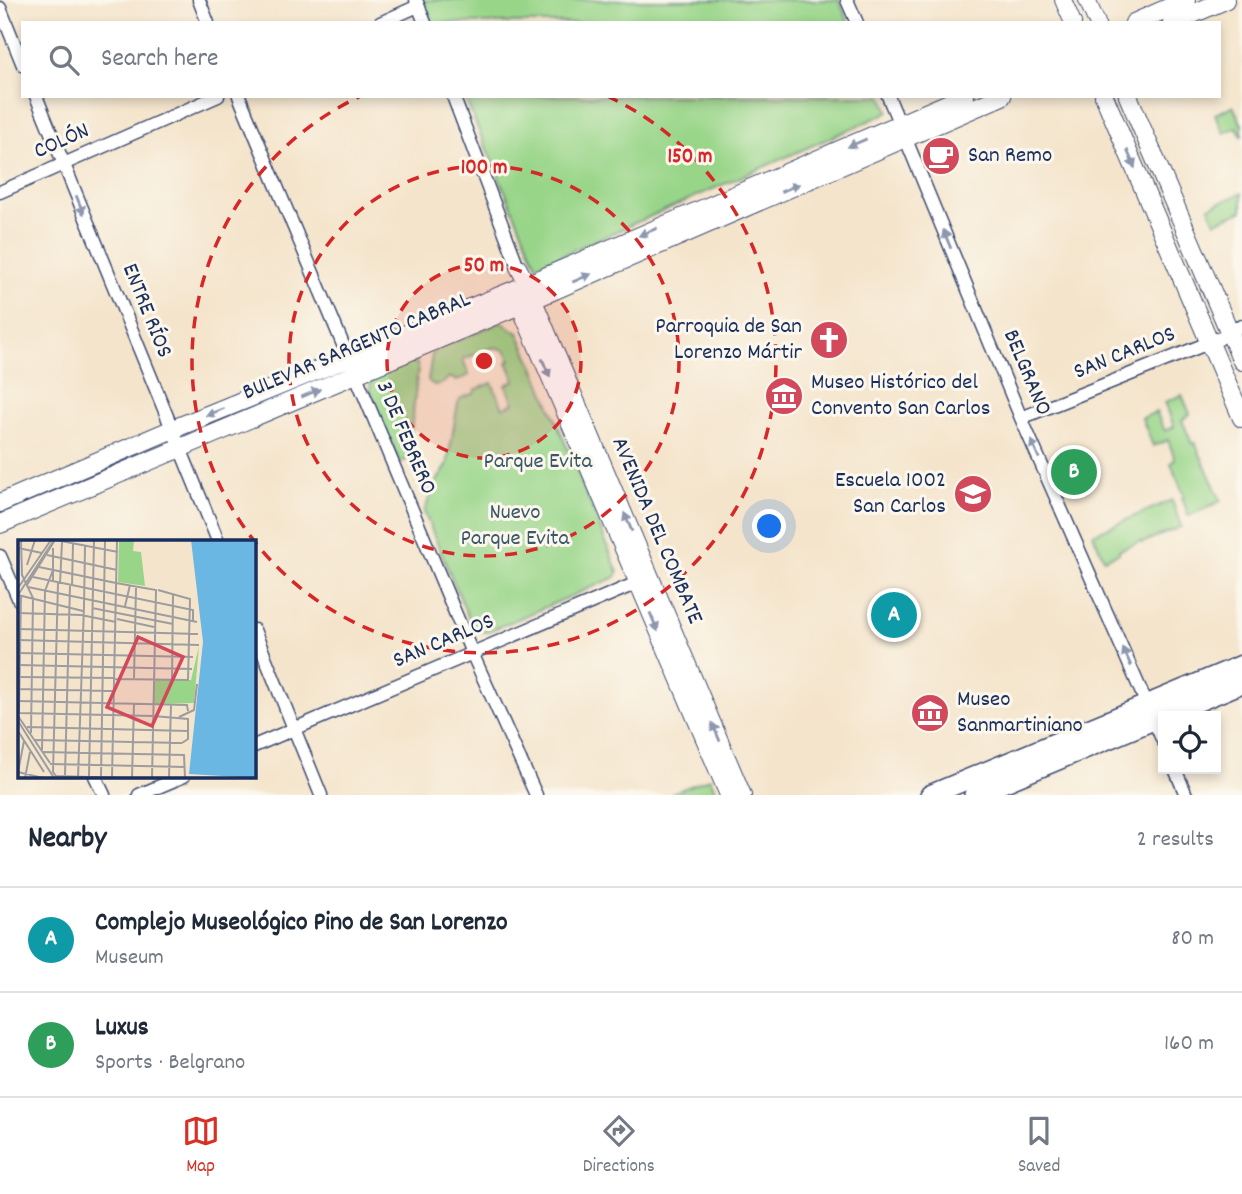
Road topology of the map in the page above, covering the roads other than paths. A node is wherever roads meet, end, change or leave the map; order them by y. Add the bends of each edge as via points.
1 (199, 0) edge
2 (847, 0) edge
3 (1063, 0) edge
4 (1087, 0) edge
5 (1186, 0) edge
6 (1225, 0) edge
7 (417, 3) edge
8 (0, 8) edge
9 (207, 21) edge
10 (384, 21) edge
11 (424, 21) edge
12 (856, 21) edge
13 (1072, 21) edge
14 (1096, 21) edge
15 (1139, 21) edge
16 (1177, 21) edge
17 (21, 60) edge
18 (37, 98) edge
19 (214, 98) edge
20 (240, 98) edge
21 (454, 98) edge
22 (889, 98) edge
23 (961, 98) edge
24 (996, 98) edge
25 (1105, 98) edge
26 (1129, 98) edge
27 (903, 131) junction
28 (63, 165) junction
29 (0, 192) edge
30 (518, 267) joint
31 (525, 294) junction
32 (1236, 328) edge
33 (1209, 340) junction
34 (1242, 361) edge
35 (352, 366) junction
36 (1021, 418) junction
37 (1242, 418) edge
38 (173, 429) junction
39 (180, 448) junction
40 (0, 502) edge
41 (0, 524) edge
42 (218, 540) edge
43 (0, 556) edge
44 (644, 580) junction
45 (18, 598) edge
46 (256, 635) edge
47 (472, 653) junction
48 (1242, 665) edge
49 (1242, 683) edge
50 (1151, 712) junction
51 (294, 729) junction
52 (1158, 729) edge
53 (256, 745) edge
54 (1177, 774) edge
55 (96, 778) edge
56 (179, 778) edge
57 (104, 795) edge
58 (139, 795) edge
59 (321, 795) edge
60 (536, 795) edge
61 (728, 795) edge
62 (743, 795) edge
63 (930, 795) edge
64 (974, 795) edge
65 (1186, 795) edge

1 - 9 street
2 - 12 street
3 - 13 street
4 - 14 street
5 - 15 main road
6 - 16 main road
7 - 10 street
7 - 11 street
8 - 17 street
18 - 28 street, ENTRE RÍOS
19 - 28 street, COLÓN
20 - 35 street, 3 DE FEBRERO
21 - 30 street
22 - 27 street, BELGRANO
23 - 27 main road, BULEVAR SARGENTO CABRAL
24 - 27 main road, BULEVAR SARGENTO CABRAL
25 -> 33 main road
26 - 32 main road
27 - 31 main road, BULEVAR SARGENTO CABRAL
36 -> 27 street, BELGRANO
28 - 29 street, COLÓN
28 -> 38 street, ENTRE RÍOS
30 - 31 street, AVENIDA DEL COMBATE
31 - 35 main road, BULEVAR SARGENTO CABRAL
31 - 44 street, AVENIDA DEL COMBATE
32 - 33 street, SAN CARLOS
32 - 34 main road
33 - 36 street, SAN CARLOS
33 - 37 main road
35 -> 38 main road, BULEVAR SARGENTO CABRAL
39 -> 35 main road, BULEVAR SARGENTO CABRAL
35 - 47 street, 3 DE FEBRERO
50 -> 36 street, BELGRANO
38 - 39 street, ENTRE RÍOS
38 - 40 main road, BULEVAR SARGENTO CABRAL
39 - 41 main road, BULEVAR SARGENTO CABRAL
39 - 42 street, ENTRE RÍOS
43 - 45 street
44 - 47 street, SAN CARLOS
44 -> 61 street, AVENIDA DEL COMBATE
62 -> 44 street, AVENIDA DEL COMBATE
46 - 51 street
47 - 51 street, SAN CARLOS
47 - 60 street, 3 DE FEBRERO
48 - 50 main road
49 - 50 main road
50 - 52 street, BELGRANO
50 - 63 main road
50 - 64 main road
51 - 53 street, SAN CARLOS
51 - 59 street
54 - 65 street
55 - 57 street
56 - 58 street

